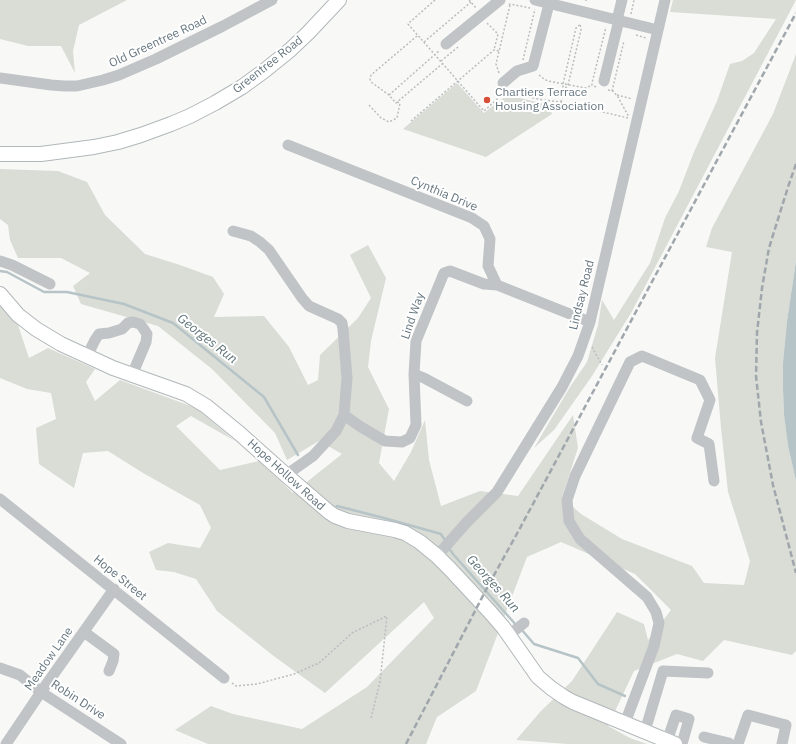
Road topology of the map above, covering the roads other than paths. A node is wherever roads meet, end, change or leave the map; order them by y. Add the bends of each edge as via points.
1 (272, 0) edge
2 (339, 0) edge
3 (536, 0) edge
4 (622, 0) edge
5 (665, 0) edge
6 (505, 2) edge
7 (549, 4) junction
8 (618, 20) junction
9 (658, 30) junction
10 (446, 44) road end
11 (0, 78) edge
12 (504, 81) road end
13 (604, 81) dead end
14 (288, 145) dead end
15 (0, 154) edge
16 (233, 231) dead end
17 (0, 261) edge
18 (50, 284) dead end
19 (497, 285) junction
20 (0, 294) edge
21 (590, 322) junction
22 (87, 356) junction
23 (414, 374) junction
24 (132, 375) junction
25 (467, 400) dead end
26 (344, 415) junction
27 (286, 475) junction
28 (714, 481) dead end
29 (0, 499) edge
30 (440, 553) junction
31 (114, 589) junction
32 (524, 623) dead end
33 (84, 632) junction
34 (509, 635) junction
35 (0, 668) edge
36 (109, 671) dead end
37 (708, 673) dead end
38 (224, 678) road end
39 (41, 692) junction
40 (625, 723) junction
41 (644, 731) junction
42 (704, 737) dead end
43 (671, 742) edge
44 (6, 744) edge
45 (121, 744) edge
46 (682, 744) edge
47 (733, 744) edge
48 (782, 744) edge

1 - 11 street, Old Greentree Road via 156,59 103,80 64,86
2 - 15 main road, Greentree Road via 308,33 264,71 242,87 190,116 141,135 94,147 41,154
3 - 7 street
4 - 8 street
5 - 9 street, Lindsay Road
6 - 10 street
7 - 8 street
7 - 12 street via 533,66 517,70
8 - 9 street
8 - 13 street
9 - 21 street, Lindsay Road
14 - 19 street, Cynthia Drive via 472,218 484,226 490,239 488,266
16 - 26 street via 251,236 260,242 269,250 309,306 342,323 347,378
17 - 18 street
19 - 21 street
19 - 23 street, Lind Way via 484,284 450,271 444,273 416,342
20 - 22 main road, Hope Hollow Road via 18,315 36,329
21 - 30 street, Lindsay Road via 578,356 562,386 497,492
22 - 24 main road, Hope Hollow Road
22 - 24 street via 99,334 122,329 128,323 140,324 146,334 146,342
23 - 25 street
23 - 26 street, Lind Way via 416,425 410,438 402,442 385,441
24 - 27 main road, Hope Hollow Road via 186,394 206,406
26 - 27 street via 336,430 313,456
27 - 30 main road, Hope Hollow Road via 335,516 395,530
28 - 40 street via 709,444 697,438 710,400 700,380 642,356 630,362 575,476 567,500 569,521 580,539 647,597 658,617 654,646
29 - 31 street, Hope Street
30 - 34 main road, Hope Hollow Road
31 - 33 street, Meadow Lane
31 - 38 street, Hope Street
32 - 34 street
33 - 36 street via 114,654
33 - 39 street, Meadow Lane
34 - 40 main road, Hope Hollow Road via 538,677 551,688 573,702
35 - 39 street, Robin Drive via 20,675
37 - 41 street via 663,671
39 - 44 street, Meadow Lane
39 - 45 street, Robin Drive
40 - 41 main road, Hope Hollow Road
41 - 43 main road, Hope Hollow Road
42 - 47 street
43 - 46 street via 676,715 689,719
47 - 48 street via 748,715 786,725

